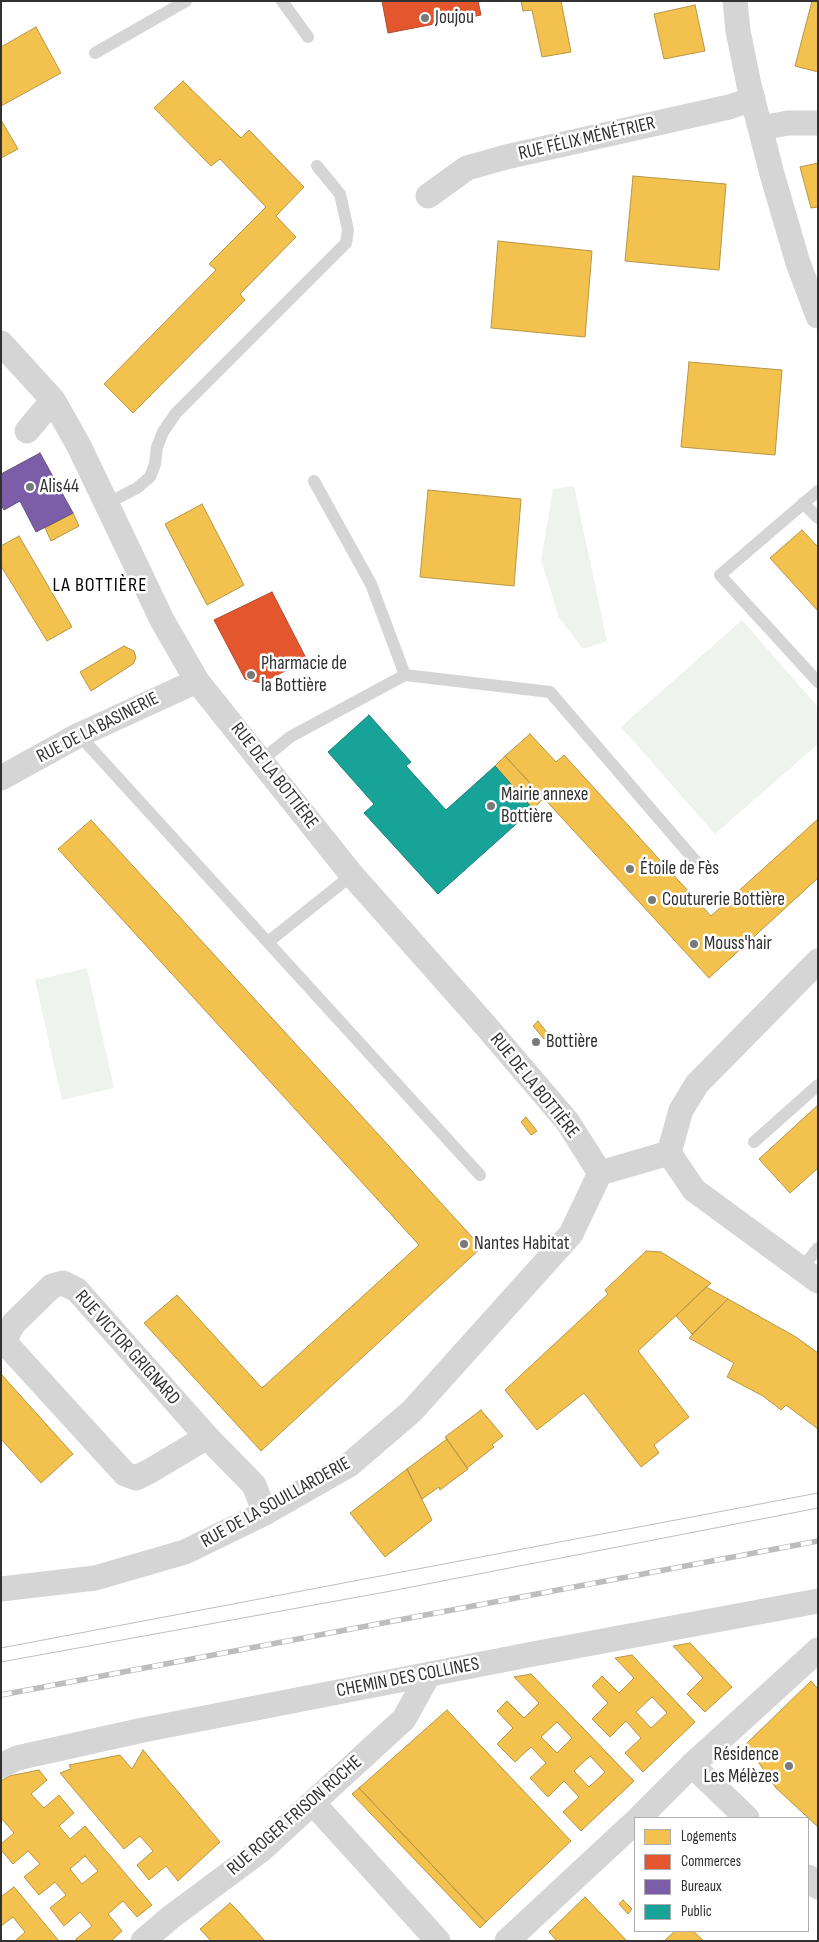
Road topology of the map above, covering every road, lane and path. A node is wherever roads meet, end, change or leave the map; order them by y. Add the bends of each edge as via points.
1 (186, 1) edge
2 (282, 1) edge
3 (735, 1) edge
4 (308, 37) dead end
5 (95, 53) dead end
6 (753, 99) junction
7 (818, 123) edge
8 (761, 128) junction
9 (317, 166) dead end
10 (428, 196) dead end
11 (818, 316) edge
12 (1, 343) edge
13 (53, 400) junction
14 (27, 431) dead end
15 (314, 481) dead end
16 (818, 491) edge
17 (803, 502) junction
18 (106, 504) junction
19 (818, 518) edge
20 (405, 675) junction
21 (197, 681) junction
22 (818, 682) edge
23 (79, 735) junction
24 (262, 760) junction
25 (1, 778) edge
26 (698, 864) dead end
27 (352, 876) junction
28 (268, 942) junction
29 (818, 961) edge
30 (818, 1085) edge
31 (754, 1142) dead end
32 (669, 1153) junction
33 (600, 1173) junction
34 (480, 1175) dead end
35 (818, 1248) edge
36 (809, 1275) edge
37 (207, 1437) junction
38 (265, 1512) junction
39 (1, 1589) edge
40 (818, 1601) edge
41 (818, 1650) edge
42 (429, 1674) junction
43 (692, 1765) junction
44 (1, 1766) edge
45 (313, 1803) junction
46 (640, 1817) edge
47 (746, 1817) edge
48 (634, 1823) edge
49 (143, 1941) edge
50 (438, 1941) edge
51 (507, 1941) edge

1 - 5 lane
2 - 4 lane
3 - 6 street
6 - 8 street
6 - 10 street, RUE FÉLIX MÉNÉTRIER via 467,168
7 - 8 street via 788,123
8 - 11 street via 798,264
9 - 18 lane via 340,194 348,230 346,243 176,413 163,432 150,477 137,488
12 - 13 street, RUE DE LA BOTTIÈRE
13 - 14 street
13 - 18 street, RUE DE LA BOTTIÈRE
15 - 20 lane via 371,584
16 - 17 lane
17 - 19 lane
17 - 22 lane via 720,575
18 - 21 street, RUE DE LA BOTTIÈRE via 162,620
20 - 24 lane via 290,737
20 - 26 lane via 550,692
21 - 23 street, RUE DE LA BASINERIE
21 - 24 street, RUE DE LA BOTTIÈRE
23 - 25 street, RUE DE LA BASINERIE
23 - 28 lane
24 - 27 street, RUE DE LA BOTTIÈRE
27 - 28 lane
27 - 33 street, RUE DE LA BOTTIÈRE via 567,1121
28 - 34 lane
29 - 32 street via 697,1084 681,1110
30 - 31 lane
32 - 33 street
32 - 36 street via 694,1190
33 - 38 street, RUE DE LA SOUILLARDERIE via 571,1234 412,1411 349,1465
35 - 36 lane
37 - 37 street, RUE VICTOR GRIGNARD via 78,1290 63,1283 52,1286 14,1323 7,1335 7,1345 125,1474 136,1478
37 - 38 street, RUE VICTOR GRIGNARD via 254,1485
38 - 39 street, RUE DE LA SOUILLARDERIE via 185,1552 141,1566 95,1578
40 - 42 street, CHEMIN DES COLLINES
41 - 43 street
42 - 44 street, CHEMIN DES COLLINES via 134,1732 17,1758
42 - 45 street, RUE ROGER FRISON ROCHE via 404,1719
43 - 46 street
43 - 47 street
45 - 49 street, RUE ROGER FRISON ROCHE via 260,1851
45 - 50 street
48 - 51 street

